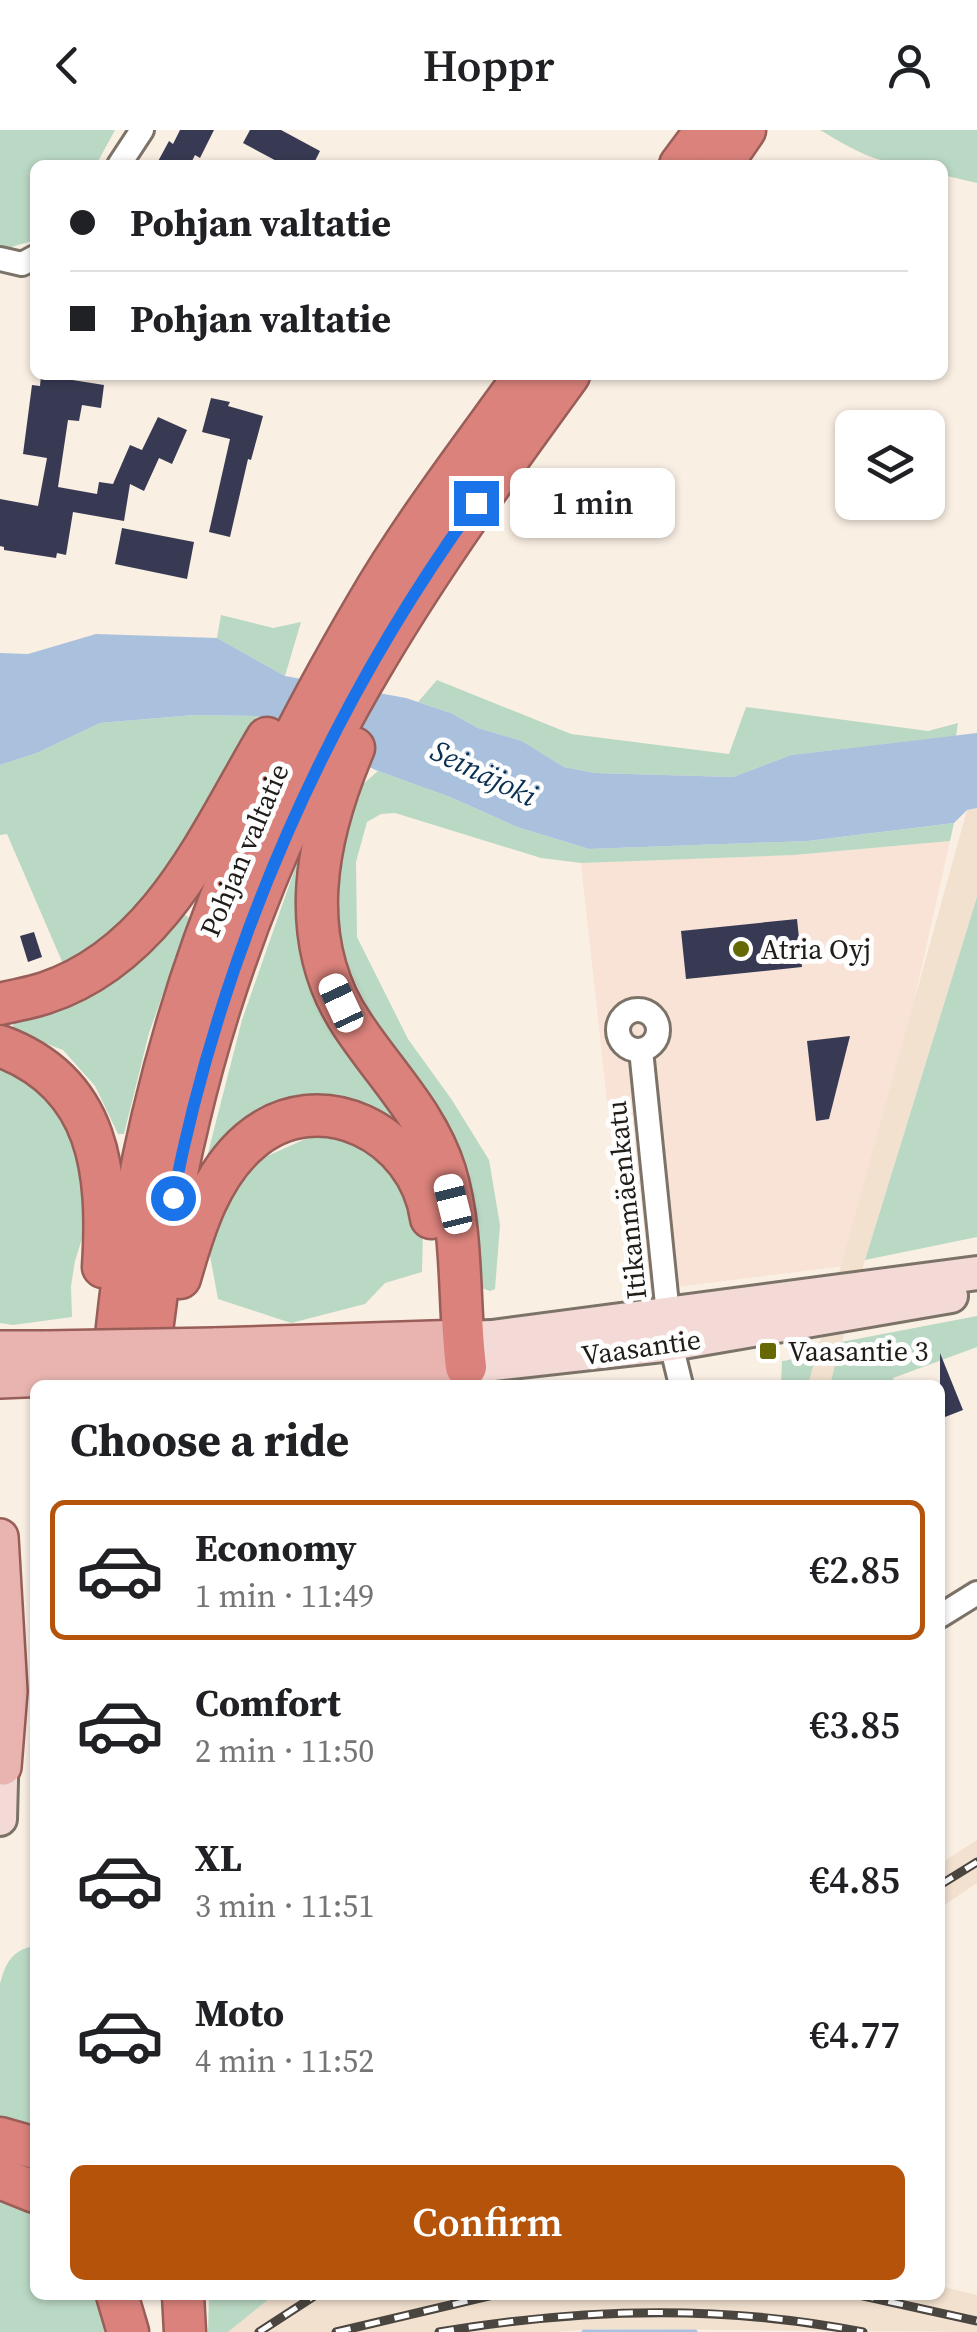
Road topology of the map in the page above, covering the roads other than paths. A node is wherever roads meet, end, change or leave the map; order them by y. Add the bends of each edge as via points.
1 (142, 130) edge
2 (706, 130) edge
3 (744, 130) edge
4 (122, 160) edge
5 (684, 160) edge
6 (723, 160) edge
7 (521, 380) edge
8 (565, 380) edge
9 (360, 652) junction
10 (292, 782) junction
11 (0, 1004) edge
12 (0, 1046) edge
13 (641, 1050) dead end
14 (977, 1273) edge
15 (977, 1287) edge
16 (670, 1328) junction
17 (0, 1349) edge
18 (453, 1353) junction
19 (47, 1364) junction
20 (0, 1380) edge
21 (95, 1380) edge
22 (112, 1380) edge
23 (146, 1380) edge
24 (163, 1380) edge
25 (680, 1380) edge
26 (0, 1537) edge
27 (977, 1593) edge
28 (945, 1613) edge
29 (0, 1705) edge
30 (2, 1767) edge
31 (0, 1819) edge
32 (0, 2138) edge
33 (30, 2147) edge
34 (0, 2178) edge
35 (30, 2190) edge
36 (118, 2300) edge
37 (145, 2300) edge
38 (182, 2300) edge
39 (128, 2332) edge
40 (147, 2332) edge
41 (185, 2332) edge

1 - 4 street
2 - 5 highway
3 - 6 highway
7 - 9 highway via 396,557 350,606
8 - 9 highway, Pohjan valtatie
9 - 10 highway, Pohjan valtatie
9 - 10 highway
10 - 11 highway via 125,946 47,992
10 - 18 highway via 320,848 320,951 349,1021 413,1106 445,1170 453,1204
10 - 22 highway, Pohjan valtatie via 235,862 202,950 151,1125 122,1280
10 - 23 highway, Pohjan valtatie via 188,1121
12 - 21 highway via 44,1069 68,1092 99,1152 105,1188
13 - 16 street, Itikanmäenkatu
14 - 16 main road, Vaasantie
15 - 16 main road, Vaasantie via 962,1295
16 - 18 main road, Vaasantie
16 - 25 street, Itikanmäenkatu
17 - 19 main road, Vaasantie
18 - 19 main road, Vaasantie, bridge
18 - 24 highway via 420,1179 405,1155 378,1133 335,1116 310,1116 252,1139 210,1193 181,1276
19 - 20 main road, Vaasantie
26 - 30 main road via 9,1690
27 - 28 street
29 - 30 main road
30 - 31 main road
32 - 33 highway
34 - 35 highway
36 - 39 highway
37 - 40 highway
38 - 41 highway

